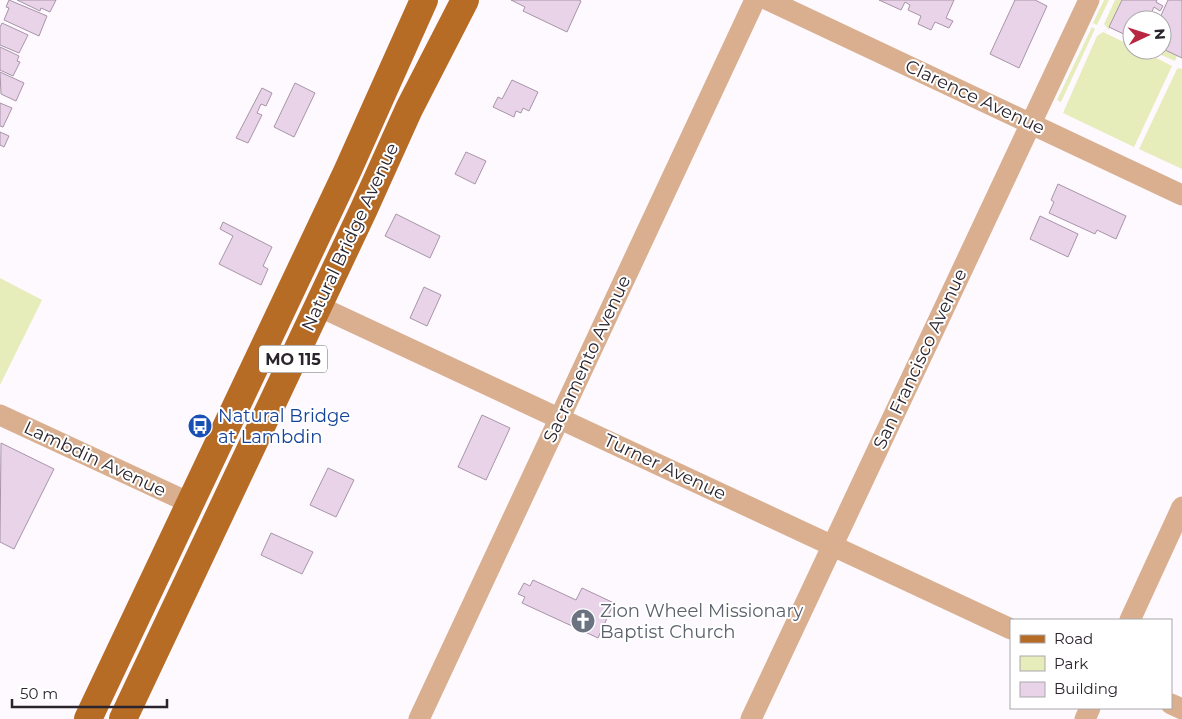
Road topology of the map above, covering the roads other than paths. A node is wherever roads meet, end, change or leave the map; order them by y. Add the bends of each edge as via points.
1 (424, 0) edge
2 (465, 0) edge
3 (755, 0) edge
4 (768, 0) edge
5 (1089, 0) edge
6 (1031, 123) junction
7 (1182, 195) edge
8 (318, 306) junction
9 (0, 415) edge
10 (559, 418) junction
11 (190, 503) junction
12 (1182, 507) edge
13 (832, 546) junction
14 (1130, 619) edge
15 (1010, 629) edge
16 (88, 719) edge
17 (123, 719) edge
18 (419, 719) edge
19 (751, 719) edge

1 - 11 main road, Natural Bridge Avenue via 347,172
2 - 8 main road, Natural Bridge Avenue / MO 115 via 409,109
3 - 10 street, Sacramento Avenue
4 - 6 street, Clarence Avenue
5 - 6 street, San Francisco Avenue
6 - 7 street, Clarence Avenue
6 - 13 street, San Francisco Avenue
8 - 10 street, Turner Avenue
8 - 17 main road, Natural Bridge Avenue / MO 115
9 - 11 street, Lambdin Avenue
10 - 13 street, Turner Avenue
10 - 18 street, Sacramento Avenue
11 - 16 main road, Natural Bridge Avenue
12 - 14 street
13 - 15 street, Turner Avenue
13 - 19 street, San Francisco Avenue

